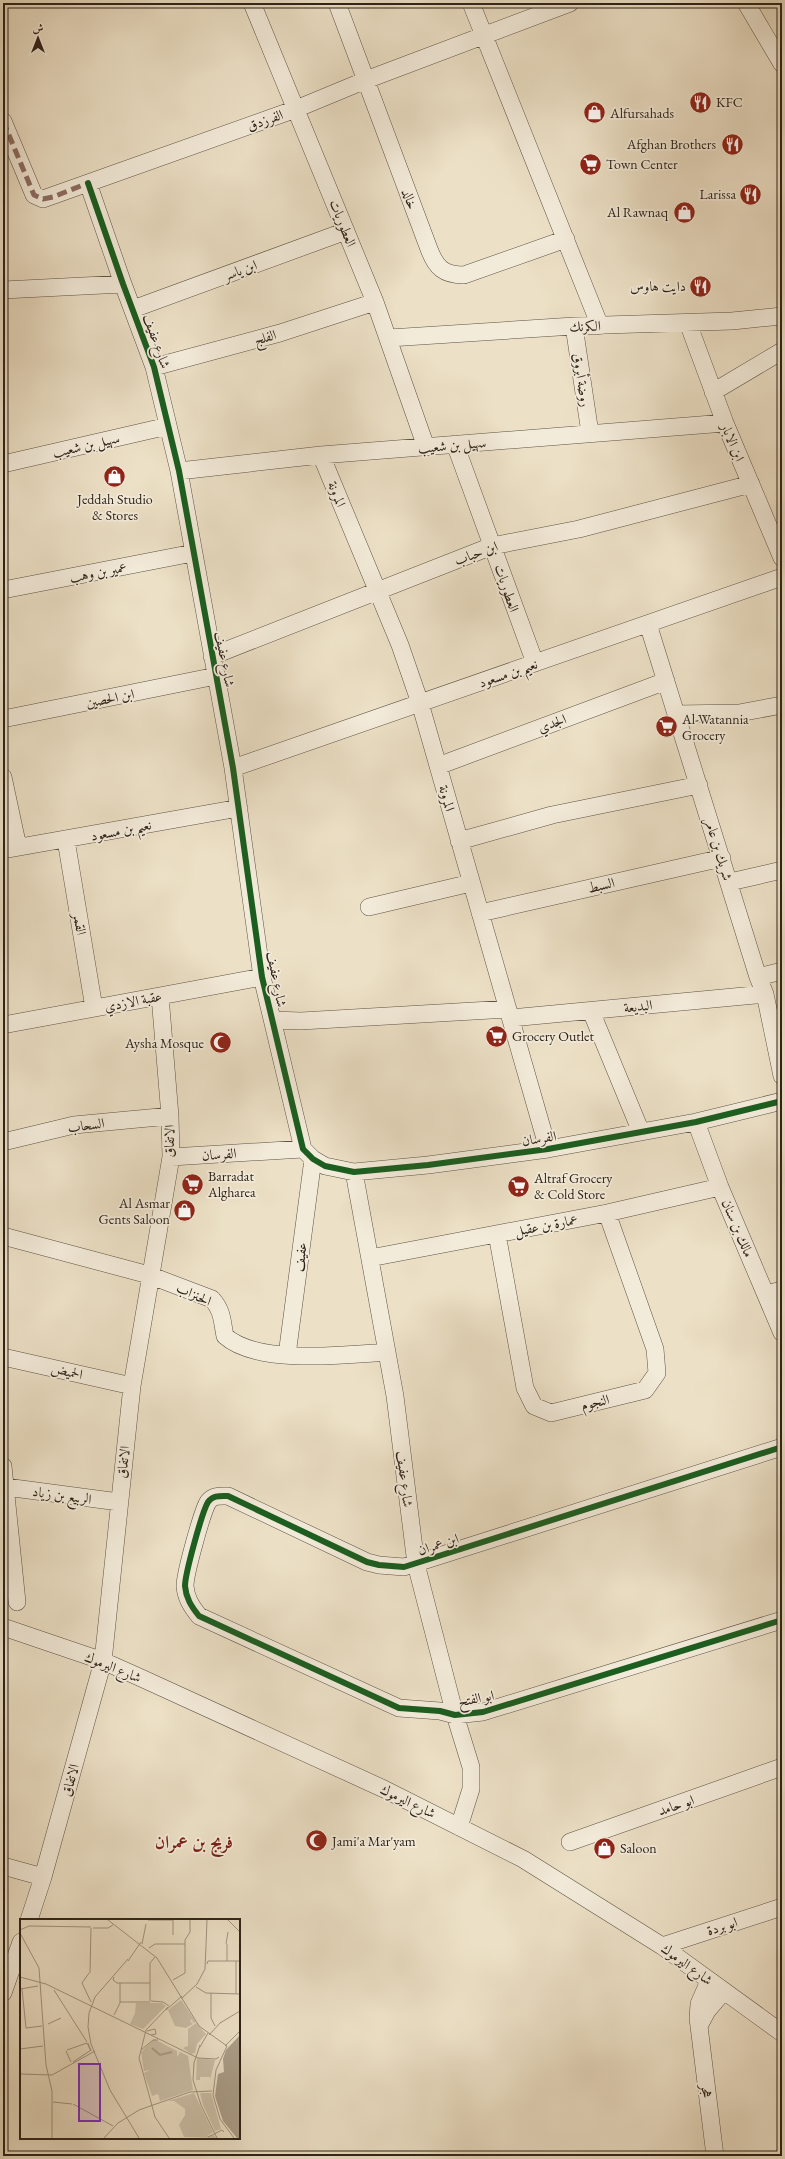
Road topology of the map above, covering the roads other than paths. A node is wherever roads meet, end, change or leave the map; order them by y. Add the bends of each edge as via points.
1 (252, 3) edge
2 (337, 3) edge
3 (471, 3) edge
4 (570, 3) edge
5 (746, 3) edge
6 (484, 35) junction
7 (782, 64) edge
8 (366, 80) junction
9 (296, 109) junction
10 (3, 121) edge
11 (88, 183) junction
12 (346, 231) junction
13 (566, 239) junction
14 (123, 284) junction
15 (3, 290) edge
16 (375, 302) junction
17 (133, 309) junction
18 (782, 316) edge
19 (688, 323) junction
20 (574, 326) junction
21 (600, 326) junction
22 (389, 338) junction
23 (782, 351) edge
24 (154, 367) junction
25 (713, 392) junction
26 (725, 423) junction
27 (168, 426) junction
28 (590, 433) junction
29 (456, 444) junction
30 (426, 447) junction
31 (321, 455) junction
32 (3, 464) edge
33 (179, 471) junction
34 (751, 484) junction
35 (492, 546) junction
36 (193, 553) junction
37 (782, 558) edge
38 (782, 577) edge
39 (3, 590) edge
40 (377, 592) junction
41 (648, 624) junction
42 (212, 656) junction
43 (535, 663) junction
44 (216, 676) junction
45 (666, 681) junction
46 (420, 703) junction
47 (782, 705) edge
48 (676, 714) junction
49 (3, 719) edge
50 (438, 766) junction
51 (233, 768) junction
52 (3, 777) edge
53 (700, 785) junction
54 (239, 808) junction
55 (66, 840) junction
56 (460, 841) junction
57 (10, 848) edge
58 (722, 858) junction
59 (782, 870) edge
60 (730, 882) junction
61 (471, 883) junction
62 (369, 907) dead end
63 (480, 913) junction
64 (782, 971) edge
65 (262, 977) junction
66 (758, 977) junction
67 (765, 994) junction
68 (160, 996) junction
69 (94, 1008) junction
70 (591, 1010) junction
71 (509, 1014) junction
72 (273, 1020) junction
73 (3, 1025) edge
74 (782, 1076) edge
75 (782, 1101) edge
76 (170, 1116) junction
77 (696, 1122) junction
78 (641, 1132) junction
79 (3, 1142) edge
80 (548, 1150) junction
81 (308, 1154) junction
82 (171, 1157) junction
83 (354, 1172) junction
84 (720, 1187) junction
85 (607, 1213) junction
86 (497, 1234) junction
87 (3, 1236) edge
88 (370, 1258) junction
89 (149, 1276) junction
90 (774, 1292) edge
91 (782, 1333) edge
92 (386, 1352) junction
93 (287, 1355) junction
94 (3, 1357) edge
95 (132, 1386) junction
96 (782, 1447) edge
97 (3, 1466) edge
98 (6, 1487) junction
99 (119, 1502) junction
100 (416, 1564) junction
101 (17, 1602) dead end
102 (189, 1604) joint
103 (782, 1620) edge
104 (3, 1627) edge
105 (103, 1661) junction
106 (455, 1715) junction
107 (782, 1767) edge
108 (453, 1824) junction
109 (570, 1842) dead end
110 (3, 1866) edge
111 (43, 1877) junction
112 (782, 1907) edge
113 (28, 1919) edge
114 (20, 1945) edge
115 (662, 1946) junction
116 (709, 1981) junction
117 (724, 1991) junction
118 (3, 1993) edge
119 (699, 2026) junction
120 (782, 2033) edge
121 (715, 2156) edge

1 - 9 street, العطوريات
2 - 8 street, خالد
3 - 6 street
4 - 6 street, الفرزدق
5 - 7 street
6 - 8 street, الفرزدق
6 - 13 street
8 - 9 street, الفرزدق
8 - 13 street, خالد via 438,267 452,275 464,275
9 - 11 street, الفرزدق
9 - 12 street, العطوريات
10 - 11 street, الفرزدق via 34,195 43,200
11 - 14 street, شارع عفيف
12 - 16 street, العطوريات
12 - 17 street, ابن ياسر
13 - 21 street
14 - 15 street
14 - 17 street, شارع عفيف
16 - 22 street, العطوريات
16 - 24 street, الفلج via 280,333
17 - 24 street, شارع عفيف
18 - 19 street, الكرنك
19 - 21 street, الكرنك
19 - 25 street, ابن الابار
20 - 21 street, الكرنك
20 - 22 street, الكرنك
20 - 28 street, روضة أبروق
22 - 30 street, العطوريات
23 - 25 street
24 - 27 street, شارع عفيف
25 - 26 street, ابن الابار
26 - 28 street, سهيل بن شعيب
26 - 34 street, ابن الابار
27 - 32 street, سهيل بن شعيب
27 - 33 street, شارع عفيف
28 - 29 street, سهيل بن شعيب
29 - 30 street, سهيل بن شعيب
29 - 35 street, العطوريات
30 - 31 street, سهيل بن شعيب
31 - 33 street, سهيل بن شعيب
31 - 40 street, المرونة
33 - 36 street, شارع عفيف
34 - 35 street, ابن حباب via 579,529
34 - 37 street, ابن الابار
35 - 40 street, ابن حباب
35 - 43 street, العطوريات
36 - 39 street, عمير بن وهب
36 - 42 street, شارع عفيف
38 - 41 street, نعيم بن مسعود
40 - 42 street, ابن حباب
40 - 46 street, المرونة via 400,644
41 - 43 street, نعيم بن مسعود
41 - 45 street, شريك بن عامر
42 - 44 street, شارع عفيف
43 - 46 street, نعيم بن مسعود
44 - 49 street, ابن الحصين
44 - 51 street, شارع عفيف
45 - 48 street, شريك بن عامر
45 - 50 street, الجدي
46 - 50 street, المرونة
46 - 51 street, نعيم بن مسعود
47 - 48 street via 739,713
48 - 53 street, شريك بن عامر
50 - 56 street, المرونة
51 - 54 street, شارع عفيف
52 - 57 street
53 - 56 street via 552,815
53 - 58 street, شريك بن عامر
54 - 55 street, نعيم بن مسعود
54 - 65 street, شارع عفيف
55 - 57 street, نعيم بن مسعود
55 - 69 street, القمر
56 - 61 street, المرونة
58 - 60 street, شريك بن عامر
58 - 63 street, السبط
59 - 60 street
60 - 66 street, شريك بن عامر
61 - 62 street
61 - 63 street, المرونة
63 - 71 street, المرونة
64 - 66 street
65 - 68 street, عقبة الازدي
65 - 72 street, شارع عفيف
66 - 67 street, شريك بن عامر
67 - 70 street, البديعة
67 - 74 street, شريك بن عامر
68 - 69 street, عقبة الازدي
68 - 76 street, الاتفاق
69 - 73 street, عقبة الازدي
70 - 71 street, البديعة
70 - 78 street
71 - 72 street, البديعة
71 - 80 street, المرونة
72 - 81 street, شارع عفيف
75 - 77 street, الفرسان
76 - 79 street, السحاب via 74,1125
76 - 82 street, الاتفاق
77 - 78 street, الفرسان
77 - 84 street, مالك بن سنان
78 - 80 street, الفرسان
80 - 83 street, الفرسان
81 - 82 street, الفرسان
81 - 83 street, الفرسان via 325,1166
81 - 93 street, عفيف
82 - 89 street, الاتفاق
83 - 88 street, شارع عفيف
84 - 85 street, عمارة بن عقيل
84 - 90 street, مالك بن سنان
85 - 86 street, عمارة بن عقيل
85 - 86 street, النجوم via 655,1349 657,1374 645,1390 551,1413 534,1406 525,1388
86 - 88 street, عمارة بن عقيل
87 - 89 street, الحنزاب
88 - 92 street, شارع عفيف
89 - 93 street, الحنزاب via 212,1299 219,1307 225,1336 232,1343 254,1350
89 - 95 street, الاتفاق
90 - 91 street, مالك بن سنان
92 - 93 street, الحنزاب
92 - 100 street, شارع عفيف via 395,1396
94 - 95 street, الحميض
95 - 99 street, الاتفاق
96 - 100 street, ابن عمران
97 - 98 street
98 - 99 street, الربيع بن زياد
98 - 101 street
99 - 105 street, الاتفاق
100 - 102 street, ابن عمران via 391,1567 367,1562 228,1496 215,1496 208,1502 195,1541 185,1585
100 - 106 street, شارع عفيف
102 - 106 street, ابو الفتح via 199,1616 398,1708 440,1711
103 - 106 street, ابو الفتح via 483,1712
104 - 105 street, شارع اليرموك
105 - 108 street, شارع اليرموك via 384,1789
105 - 111 street, الاتفاق
106 - 108 street, شارع عفيف via 470,1760 471,1782 470,1795
107 - 109 street, ابو حامد
108 - 115 street, شارع اليرموك via 523,1859
110 - 111 street
111 - 113 street, الاتفاق
112 - 115 street, ابو بردة
114 - 118 street
115 - 116 street, شارع اليرموك
116 - 117 street, شارع اليرموك
116 - 119 street, هجر via 699,2004
117 - 119 street via 707,2011
117 - 120 street, شارع اليرموك
119 - 121 street, هجر

